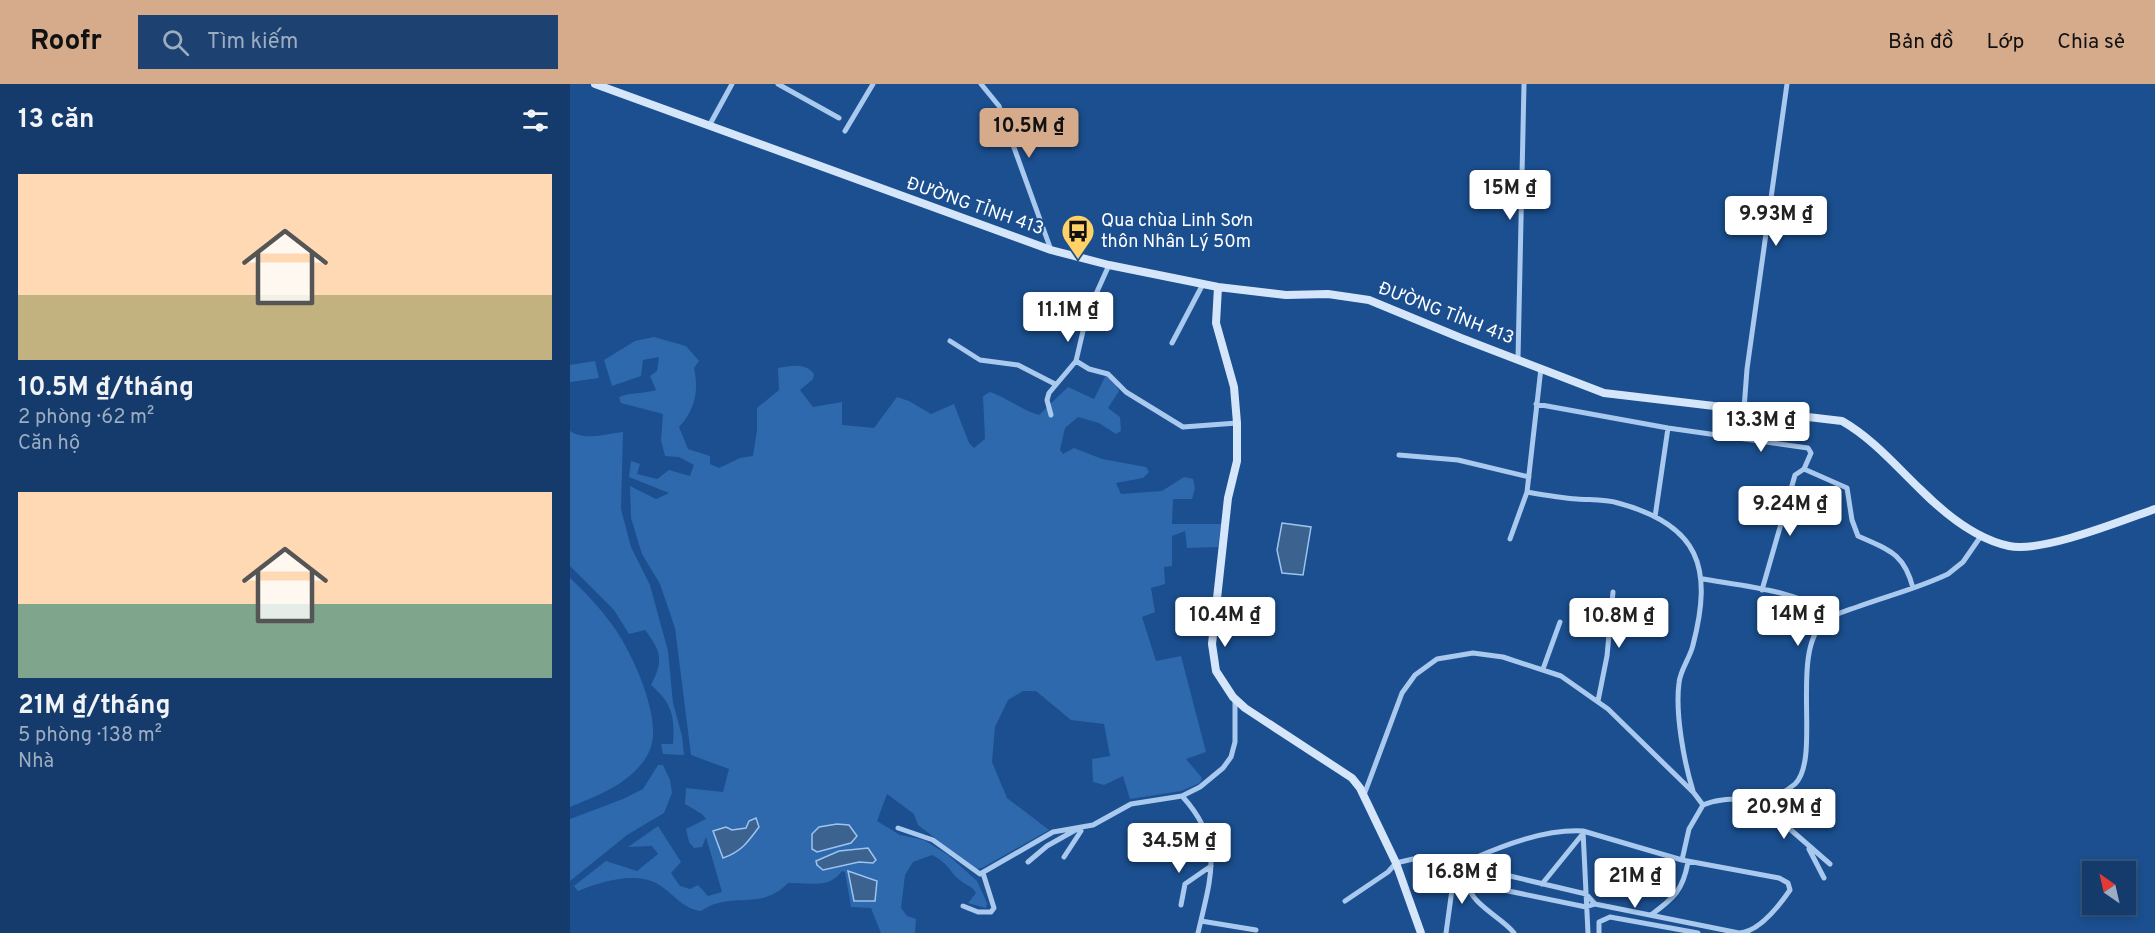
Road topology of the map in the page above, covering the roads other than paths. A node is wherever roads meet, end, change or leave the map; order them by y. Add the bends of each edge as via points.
1 (595, 84) edge
2 (732, 84) edge
3 (778, 84) edge
4 (873, 84) edge
5 (981, 84) edge
6 (1524, 84) edge
7 (1787, 84) edge
8 (839, 118) dead end
9 (709, 126) junction
10 (845, 131) dead end
11 (1051, 250) junction
12 (1109, 265) junction
13 (1203, 284) junction
14 (1218, 287) junction
15 (950, 341) dead end
16 (1172, 343) dead end
17 (1518, 358) junction
18 (1076, 361) junction
19 (1541, 368) junction
20 (1055, 384) junction
21 (1536, 404) junction
22 (1744, 409) junction
23 (1051, 415) dead end
24 (1237, 423) junction
25 (1668, 428) junction
26 (1398, 455) dead end
27 (1804, 470) junction
28 (1529, 477) junction
29 (1527, 492) junction
30 (2155, 509) edge
31 (1655, 518) junction
32 (1982, 536) junction
33 (1510, 539) dead end
34 (1702, 579) junction
35 (1913, 588) junction
36 (1762, 590) junction
37 (1613, 592) dead end
38 (1829, 617) junction
39 (1560, 622) dead end
40 (1543, 669) junction
41 (1235, 699) junction
42 (1598, 701) junction
43 (1694, 793) junction
44 (1780, 793) junction
45 (1364, 795) junction
46 (1182, 796) junction
47 (1703, 805) junction
48 (1087, 826) junction
49 (898, 828) dead end
50 (1080, 828) junction
51 (1582, 833) junction
52 (1809, 847) junction
53 (1064, 857) dead end
54 (1470, 860) junction
55 (1685, 861) junction
56 (1028, 862) dead end
57 (1476, 862) junction
58 (1396, 863) junction
59 (1830, 864) dead end
60 (1447, 865) junction
61 (1211, 866) junction
62 (982, 873) junction
63 (1454, 875) junction
64 (1824, 878) dead end
65 (1469, 883) junction
66 (1542, 884) junction
67 (1586, 894) junction
68 (1345, 902) dead end
69 (1595, 904) junction
70 (1181, 905) dead end
71 (963, 906) dead end
72 (1586, 907) junction
73 (1651, 915) junction
74 (1201, 921) junction
75 (1256, 930) dead end
76 (1198, 933) edge
77 (1421, 933) edge
78 (1446, 933) edge
79 (1514, 933) edge
80 (1588, 933) edge
81 (1599, 933) edge
82 (1698, 933) edge

1 - 9 main road, ĐƯỜNG TỈNH 413
2 - 9 street
3 - 8 street
4 - 10 street
5 - 11 street via 1002,113
6 - 17 street
7 - 22 street
9 - 11 main road, ĐƯỜNG TỈNH 413
11 - 12 main road, ĐƯỜNG TỈNH 413
12 - 13 main road, ĐƯỜNG TỈNH 413
12 - 18 street via 1087,314
13 - 14 main road, ĐƯỜNG TỈNH 413
13 - 16 street
14 - 17 main road, ĐƯỜNG TỈNH 413 via 1369,300
14 - 24 main road via 1216,323 1232,378
15 - 20 street via 980,360 1018,365
17 - 19 main road, ĐƯỜNG TỈNH 413
18 - 20 street
18 - 24 street via 1108,374 1126,392 1183,427
19 - 21 street
19 - 22 main road, ĐƯỜNG TỈNH 413 via 1604,393
20 - 23 street via 1047,400
21 - 25 street
21 - 28 street
22 - 32 main road, ĐƯỜNG TỈNH 413 via 1842,421 1872,442 1931,501
24 - 41 main road via 1237,461 1228,498 1212,644 1216,671
25 - 27 street via 1808,448 1810,461
25 - 31 street
26 - 28 street via 1458,460
27 - 35 street via 1847,488 1858,536 1906,564
27 - 36 street via 1795,475
28 - 29 street
29 - 31 street via 1617,502
29 - 33 street
30 - 32 main road, ĐƯỜNG TỈNH 413 via 2033,546 2009,546
31 - 34 street via 1670,526 1689,546 1699,563
32 - 35 street via 1948,574
34 - 36 street
34 - 43 street via 1700,616 1678,685 1687,772
35 - 38 street
36 - 38 street via 1795,598 1823,610
37 - 42 street
38 - 44 street via 1810,640 1802,775
39 - 40 street
40 - 42 street via 1561,676
40 - 45 street via 1473,653 1437,659 1423,666 1402,693
41 - 45 main road via 1352,778
41 - 46 street via 1235,742 1229,762 1200,787
42 - 43 street
43 - 47 street
44 - 47 street via 1742,800 1717,799
44 - 52 street via 1786,822
45 - 58 main road
46 - 48 street via 1131,804
46 - 61 street via 1208,832
47 - 55 street via 1689,829
48 - 50 street
48 - 53 street via 1076,835
49 - 62 street via 933,840
50 - 56 street
50 - 62 street via 1060,829 1046,835
51 - 54 street via 1569,831 1511,843
51 - 55 street
51 - 66 street
51 - 67 street
52 - 59 street
52 - 64 street
54 - 57 street
54 - 60 street
55 - 73 street via 1684,884
55 - 73 street via 1779,878 1788,883 1790,890 1761,922 1744,932
57 - 65 street
57 - 66 street
58 - 60 street via 1413,859
58 - 68 street
58 - 77 main road
60 - 63 street
61 - 70 street via 1185,884
61 - 74 street
62 - 71 street via 994,908 986,913
63 - 65 street
63 - 78 street
65 - 72 street
65 - 79 street via 1473,896
66 - 67 street
67 - 69 street
67 - 72 street
69 - 72 street
69 - 73 street
72 - 80 street
74 - 75 street
74 - 76 street
81 - 82 street via 1599,922 1610,917

